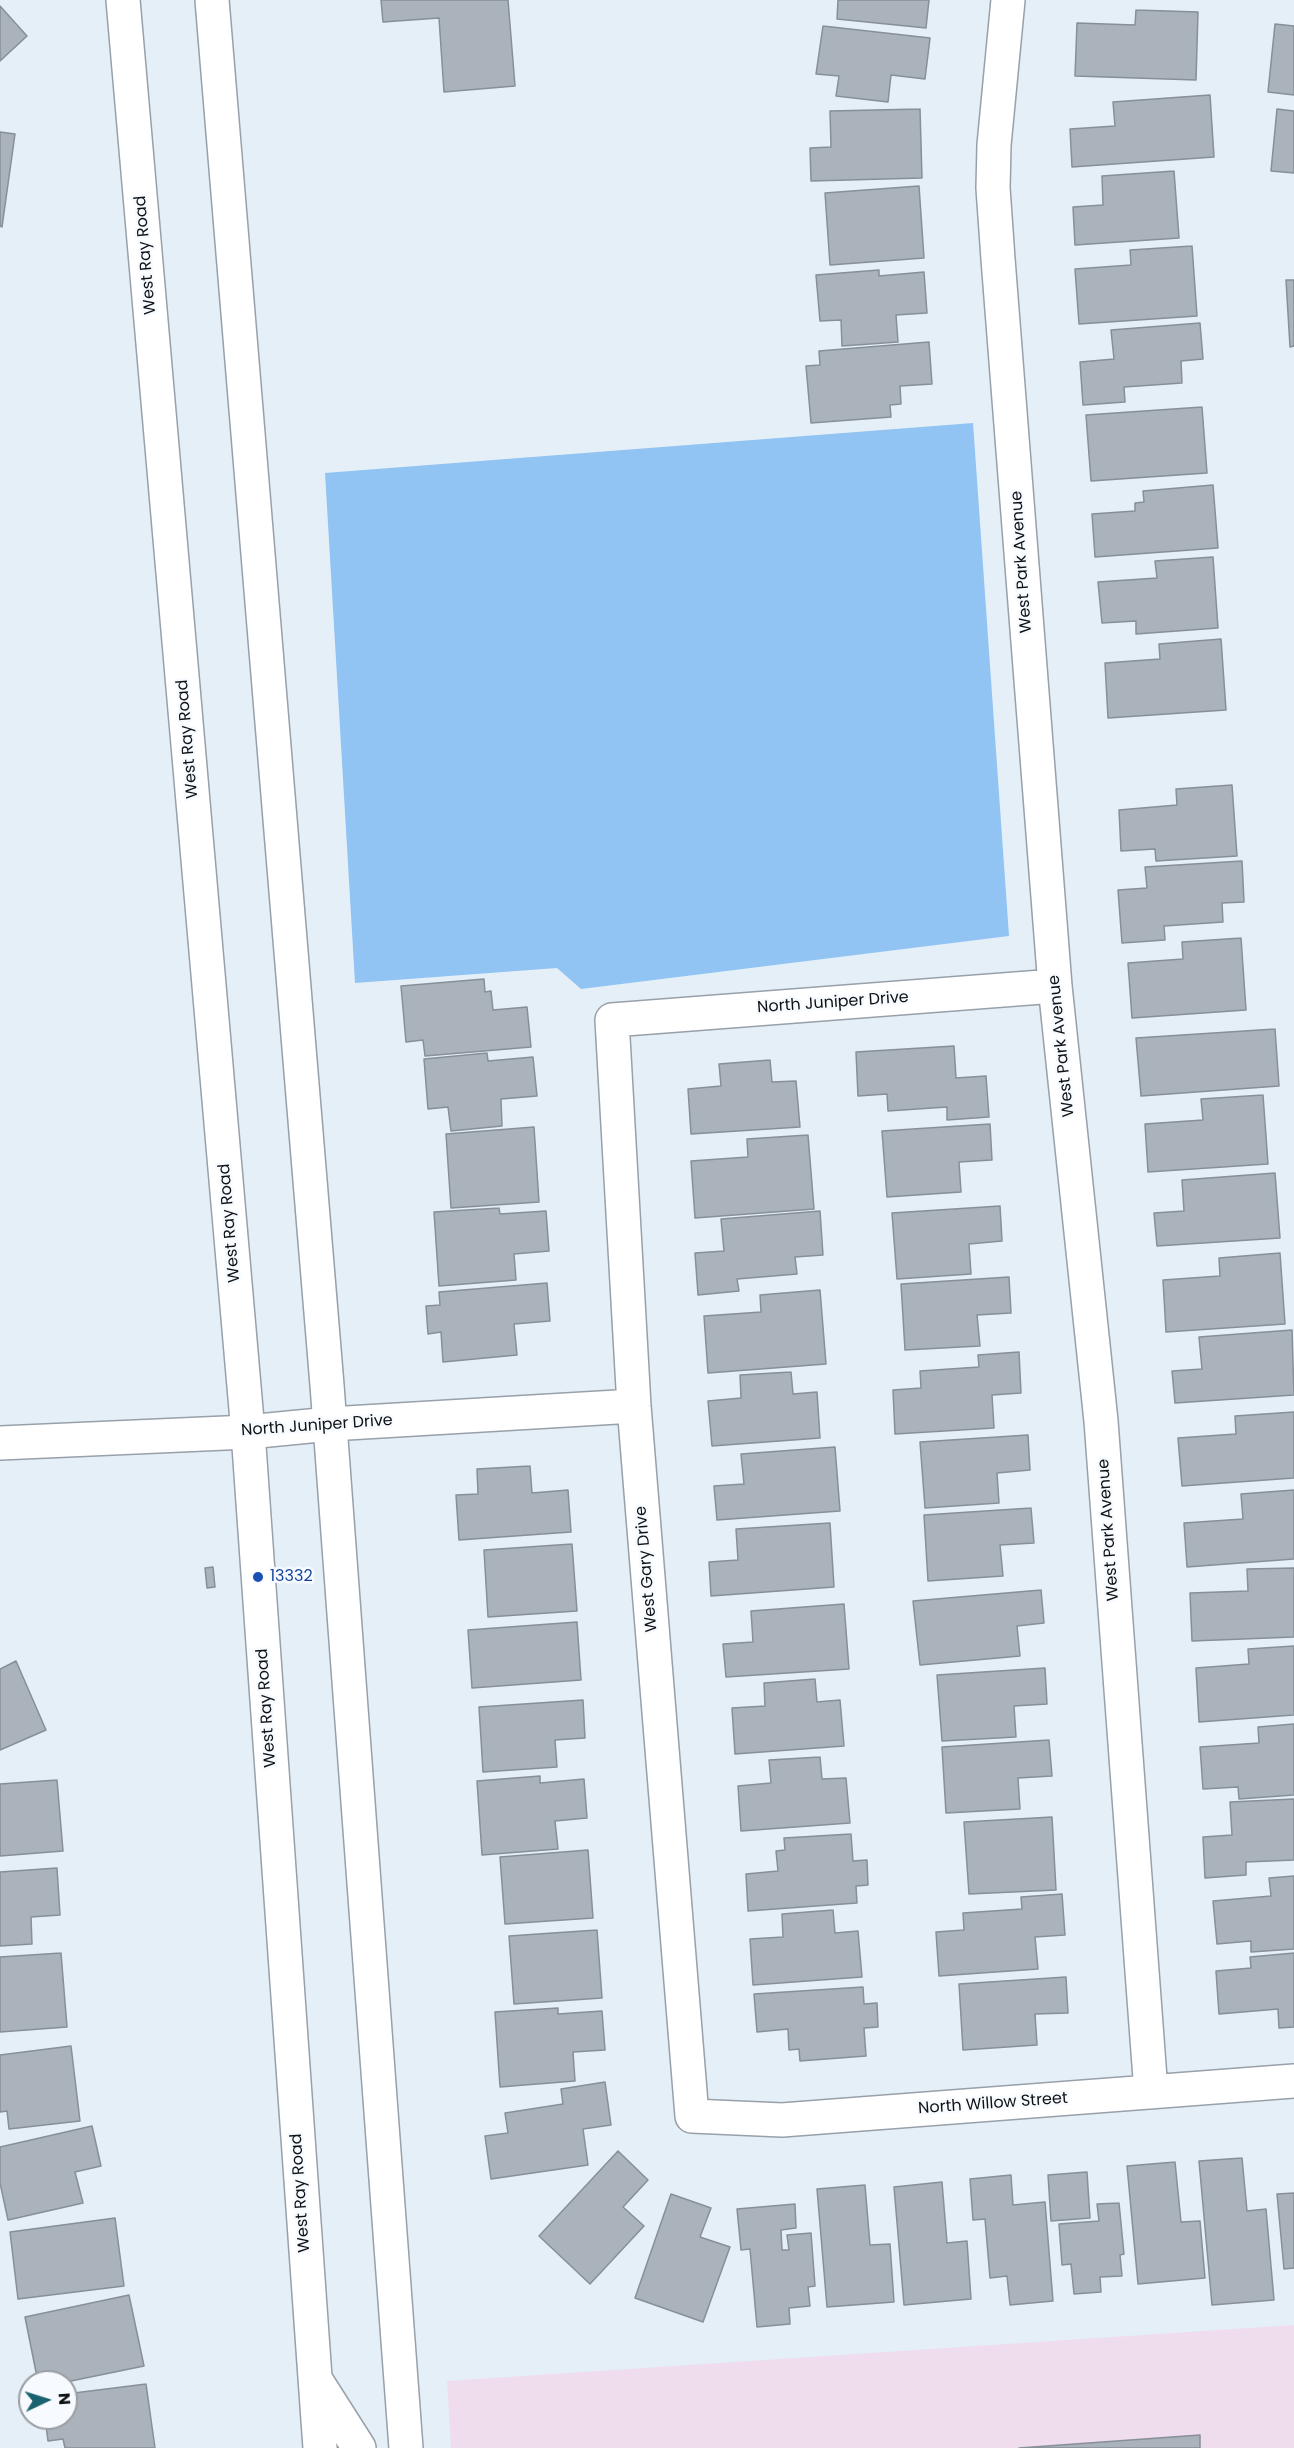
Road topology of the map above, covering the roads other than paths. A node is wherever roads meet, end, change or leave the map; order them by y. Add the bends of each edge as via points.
1 (123, 0) edge
2 (213, 0) edge
3 (1008, 0) edge
4 (1055, 987) junction
5 (612, 1020) joint
6 (634, 1406) junction
7 (330, 1424) junction
8 (248, 1432) junction
9 (0, 1443) edge
10 (1294, 2081) edge
11 (1151, 2092) junction
12 (692, 2116) joint
13 (314, 2378) junction
14 (320, 2448) edge
15 (359, 2448) edge
16 (406, 2448) edge

1 - 8 main road, West Ray Road
2 - 7 main road
3 - 4 main road, West Park Avenue via 993,188
4 - 5 main road, North Juniper Drive
4 - 11 main road, West Park Avenue via 1101,1421
5 - 6 main road, West Gary Drive
6 - 7 main road, North Juniper Drive
6 - 12 main road, West Gary Drive
7 - 8 main road, North Juniper Drive
7 - 16 main road
8 - 9 main road, North Juniper Drive
8 - 13 main road, West Ray Road
10 - 11 main road, North Willow Street
11 - 12 main road, North Willow Street via 782,2120
13 - 14 main road, West Ray Road
13 - 15 main road

